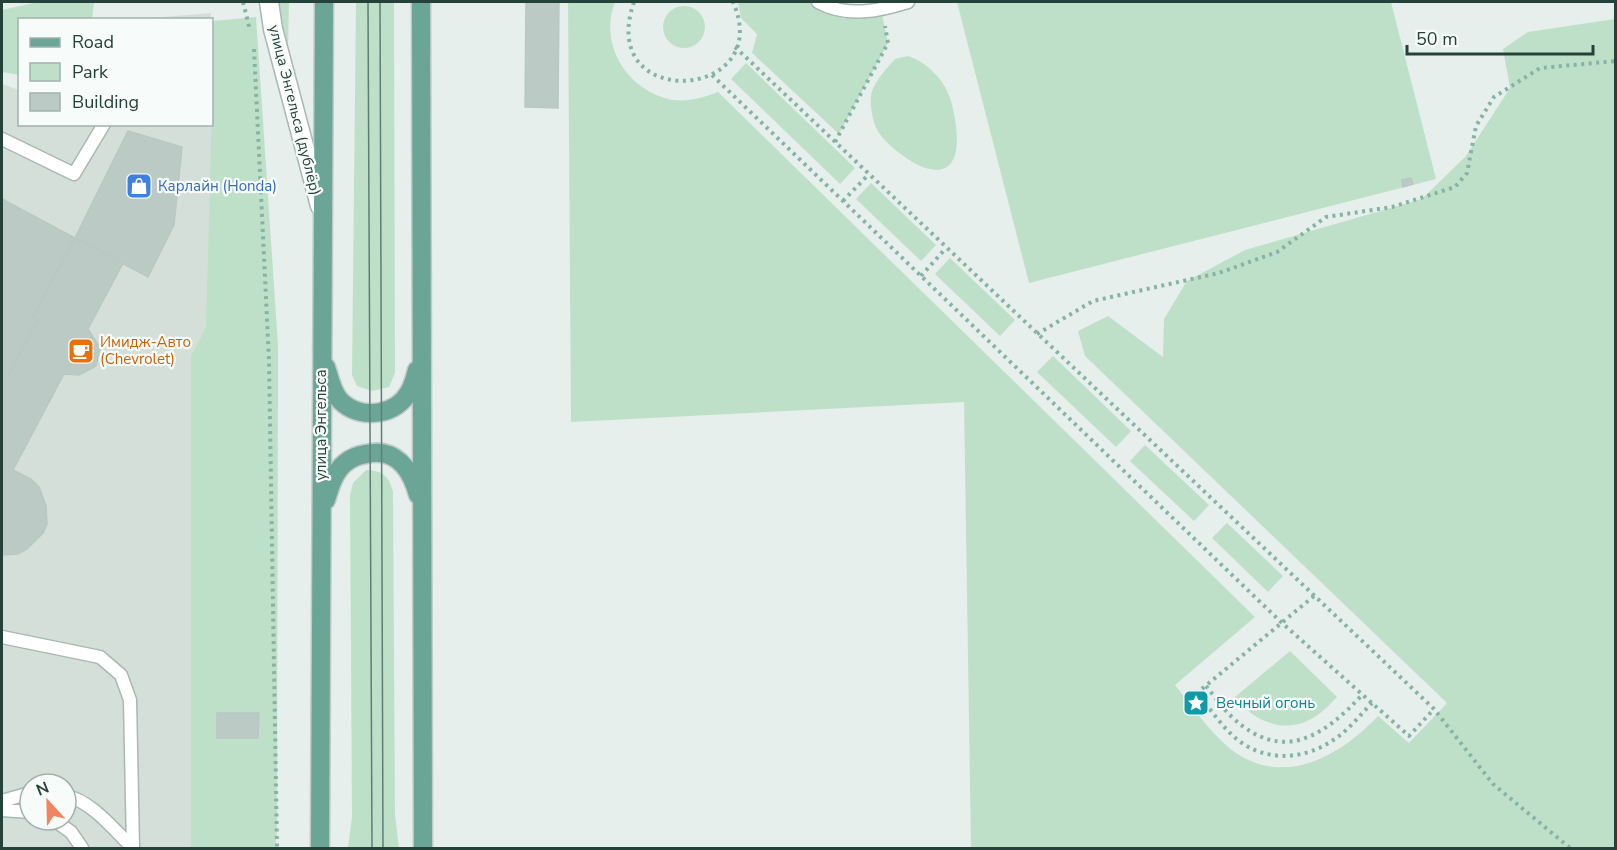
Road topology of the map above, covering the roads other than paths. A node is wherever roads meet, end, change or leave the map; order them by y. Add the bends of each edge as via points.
1 (269, 2) edge
2 (324, 2) edge
3 (421, 2) edge
4 (818, 2) edge
5 (908, 2) edge
6 (103, 126) edge
7 (2, 139) edge
8 (323, 217) junction
9 (322, 326) junction
10 (421, 328) junction
11 (422, 526) junction
12 (321, 534) junction
13 (2, 637) edge
14 (18, 796) edge
15 (78, 800) edge
16 (2, 801) edge
17 (2, 810) edge
18 (18, 811) edge
19 (71, 832) edge
20 (133, 848) edge
21 (82, 849) edge
22 (320, 849) edge
23 (423, 849) edge

1 - 8 street, улица Энгельса (дублёр)
2 - 8 main road, улица Энгельса
3 - 10 main road
4 - 5 lane via 859,12
6 - 7 lane via 74,174
8 - 9 main road, улица Энгельса
9 - 10 main road via 331,386 342,403 369,413 399,405 410,392 417,371
9 - 12 main road, улица Энгельса
10 - 11 main road
11 - 12 main road via 418,494 407,468 395,457 376,452 345,463 333,479
11 - 23 main road
12 - 22 main road, улица Энгельса
13 - 20 lane via 100,657 121,675 130,700
14 - 16 lane
15 - 20 lane
17 - 18 lane
19 - 21 lane

